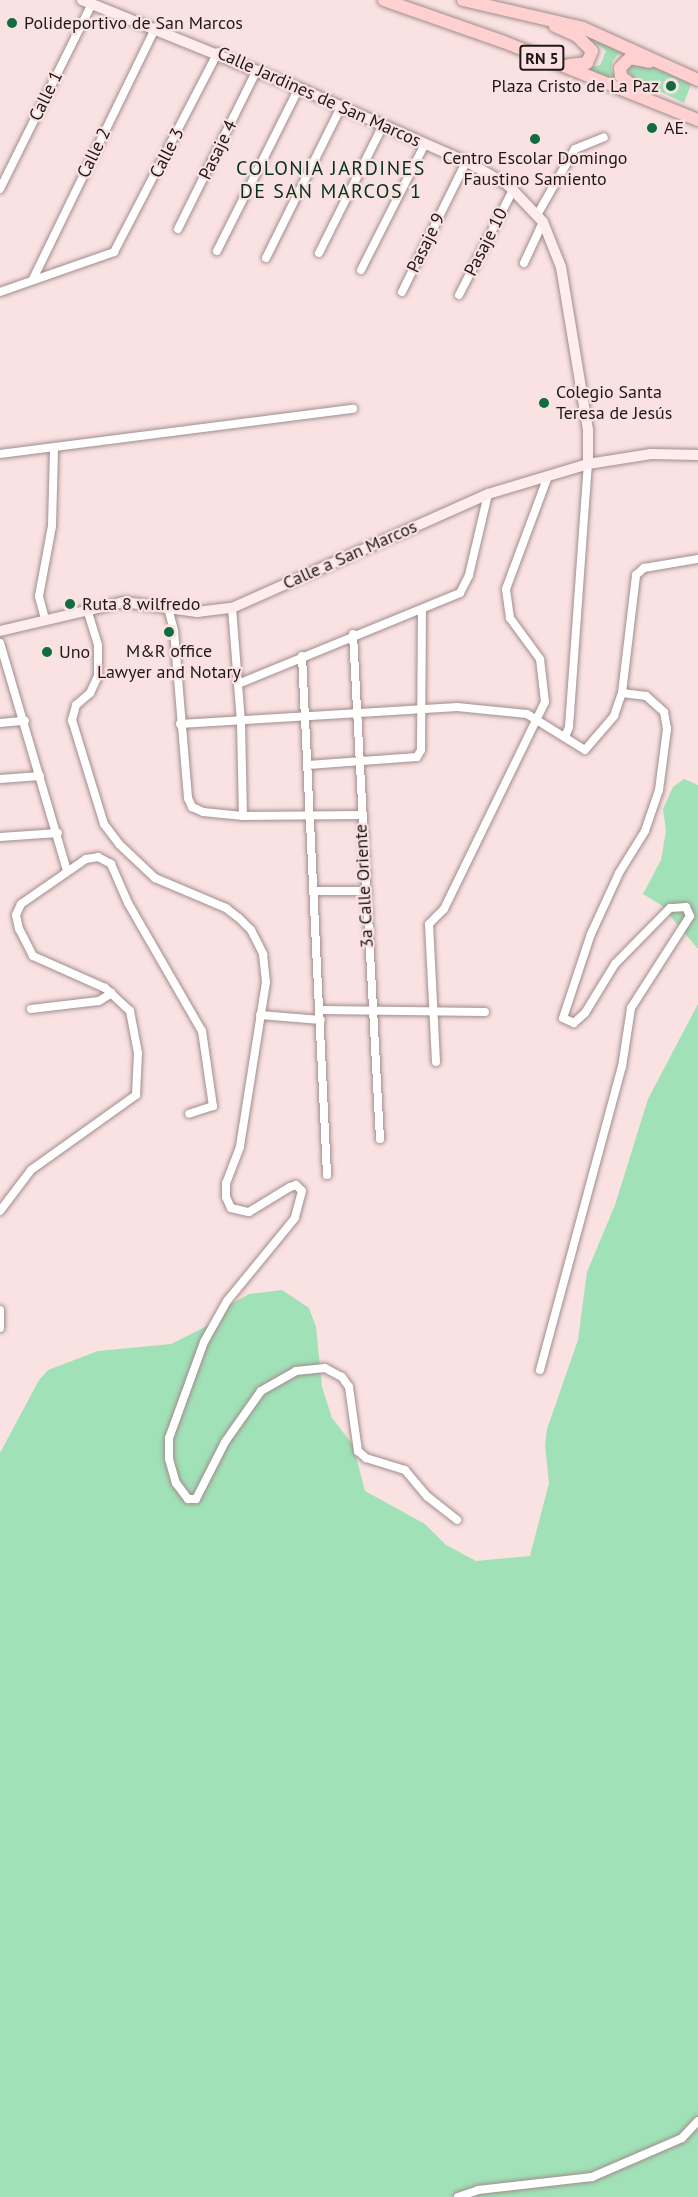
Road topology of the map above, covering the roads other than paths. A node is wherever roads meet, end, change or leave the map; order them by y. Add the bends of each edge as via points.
1 (384, 0) edge
2 (464, 0) edge
3 (87, 2) edge
4 (522, 11) junction
5 (156, 27) junction
6 (218, 52) junction
7 (536, 56) junction
8 (671, 68) junction
9 (257, 70) junction
10 (698, 80) edge
11 (299, 88) junction
12 (648, 99) junction
13 (341, 106) junction
14 (698, 120) edge
15 (383, 125) junction
16 (604, 136) dead end
17 (425, 144) junction
18 (466, 162) junction
19 (0, 189) edge
20 (513, 190) junction
21 (540, 218) junction
22 (178, 229) dead end
23 (217, 251) dead end
24 (319, 254) dead end
25 (266, 258) dead end
26 (525, 263) dead end
27 (361, 270) dead end
28 (33, 279) junction
29 (0, 292) edge
30 (402, 292) dead end
31 (459, 295) dead end
32 (353, 409) dead end
33 (54, 449) junction
34 (0, 454) edge
35 (698, 455) edge
36 (588, 464) junction
37 (548, 476) junction
38 (488, 494) junction
39 (698, 559) edge
40 (168, 608) junction
41 (87, 609) junction
42 (232, 609) junction
43 (422, 612) junction
44 (45, 619) junction
45 (0, 631) edge
46 (353, 634) junction
47 (0, 643) edge
48 (302, 657) junction
49 (238, 684) junction
50 (622, 693) junction
51 (421, 711) junction
52 (356, 714) junction
53 (305, 717) junction
54 (538, 719) junction
55 (25, 721) junction
56 (241, 722) junction
57 (0, 723) edge
58 (180, 724) junction
59 (565, 737) junction
60 (359, 763) junction
61 (308, 765) junction
62 (40, 776) junction
63 (0, 779) edge
64 (361, 815) junction
65 (243, 816) junction
66 (310, 817) junction
67 (57, 833) junction
68 (0, 837) edge
69 (67, 870) junction
70 (314, 891) junction
71 (365, 891) junction
72 (111, 993) junction
73 (31, 1009) dead end
74 (321, 1010) junction
75 (371, 1010) junction
76 (485, 1012) dead end
77 (433, 1013) junction
78 (260, 1015) junction
79 (321, 1020) junction
80 (436, 1062) dead end
81 (189, 1114) dead end
82 (380, 1139) dead end
83 (327, 1175) dead end
84 (0, 1211) edge
85 (0, 1310) edge
86 (0, 1328) edge
87 (540, 1370) dead end
88 (457, 1520) dead end
89 (698, 2121) edge
90 (458, 2197) edge

1 - 7 highway, RN 5
2 - 4 highway, RN 5
3 - 5 main road, Calle Jardines de San Marcos
3 - 19 street, Calle 1
4 - 7 highway via 577,36 592,51 590,61 580,66
4 - 8 highway, RN 5 via 614,39
5 - 6 main road, Calle Jardines de San Marcos
5 - 28 street, Calle 2
6 - 9 main road, Calle Jardines de San Marcos
6 - 28 street, Calle 3 via 114,252
7 - 12 highway, RN 5
8 - 10 highway, RN 5
8 - 12 highway via 636,58 623,62 621,76
9 - 11 main road, Calle Jardines de San Marcos
9 - 22 street, Pasaje 4
11 - 13 main road, Calle Jardines de San Marcos
11 - 23 street
12 - 14 highway, RN 5
13 - 15 main road, Calle Jardines de San Marcos
13 - 25 street
15 - 17 main road, Calle Jardines de San Marcos
15 - 24 street
16 - 21 street via 575,149
17 - 18 main road, Calle Jardines de San Marcos
17 - 27 street
18 - 20 main road, Calle Jardines de San Marcos
18 - 30 street, Pasaje 9
20 - 21 main road, Calle Jardines de San Marcos
20 - 31 street, Pasaje 10
21 - 26 street
21 - 36 main road, Calle Jardines de San Marcos via 561,267 571,309 591,449
28 - 29 street
32 - 33 street
33 - 34 street
33 - 44 street via 52,526 39,596
35 - 36 main road, Calle a San Marcos via 651,454
36 - 37 main road, Calle a San Marcos
36 - 59 street via 570,727
37 - 38 main road, Calle a San Marcos
37 - 54 street via 506,589 510,618 540,659 546,690
38 - 42 main road, Calle a San Marcos
38 - 43 street via 465,588
39 - 50 street via 644,568 636,575
40 - 41 main road, Calle a San Marcos via 124,602
40 - 42 main road, Calle a San Marcos via 212,612
40 - 58 street via 174,631
41 - 44 main road, Calle a San Marcos
41 - 78 street via 98,645 98,676 90,693 76,705 72,720 104,824 155,878 226,908 251,930 265,968
42 - 49 street
43 - 46 street
43 - 51 street
44 - 45 main road, Calle a San Marcos
46 - 48 street
46 - 52 street, 3a Calle Oriente
47 - 55 street
48 - 49 street
48 - 53 street
49 - 56 street
50 - 59 street via 614,716 585,750
50 - 87 street via 646,696 664,712 667,729 659,790 645,831 619,873 591,934 563,1018 574,1023 585,1013 615,964 670,908 686,907 690,916 631,1008 622,1067
51 - 52 street
51 - 54 street via 457,706 527,714
51 - 60 street via 417,757
52 - 53 street
52 - 60 street, 3a Calle Oriente
53 - 56 street
53 - 61 street
54 - 59 street
54 - 77 street via 444,909 430,919
55 - 57 street
55 - 62 street
56 - 58 street
56 - 65 street
58 - 65 street via 189,803 203,812
60 - 61 street
60 - 64 street, 3a Calle Oriente
61 - 66 street
62 - 63 street
62 - 67 street
64 - 66 street
64 - 71 street, 3a Calle Oriente
65 - 66 street
66 - 70 street
67 - 68 street
67 - 69 street
69 - 72 street via 21,904 16,915 19,928 33,956
69 - 81 street via 98,857 111,864 141,928 196,1016 202,1031 213,1106
70 - 71 street
70 - 74 street
71 - 75 street, 3a Calle Oriente
72 - 73 street via 99,1001
72 - 84 street via 130,1011 138,1062 136,1095 31,1170
74 - 75 street
74 - 79 street
75 - 77 street
75 - 82 street, 3a Calle Oriente
76 - 77 street
77 - 80 street
78 - 79 street
78 - 88 street via 240,1147 226,1183 226,1197 231,1208 249,1212 296,1185 302,1191 301,1205 227,1301 204,1342 169,1438 169,1459 176,1483 188,1499 196,1499 225,1442 261,1391 297,1371 325,1368 342,1377 349,1387 358,1451 378,1463 398,1465
79 - 83 street
85 - 86 street
89 - 90 street via 682,2138 592,2177 478,2190

